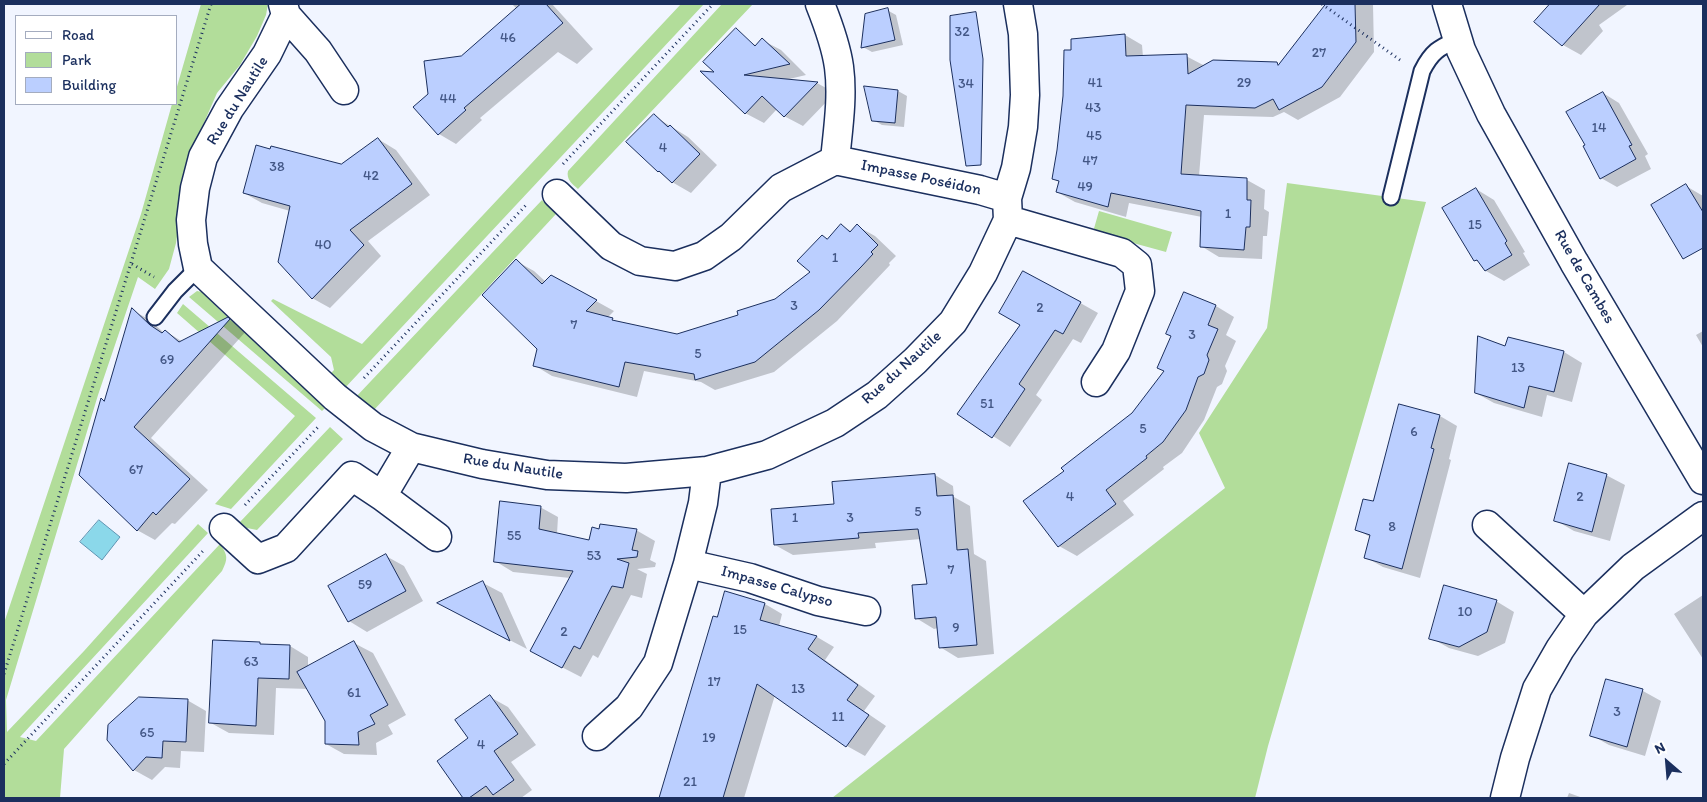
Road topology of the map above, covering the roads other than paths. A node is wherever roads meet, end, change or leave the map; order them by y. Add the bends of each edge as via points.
1 (820, 4) edge
2 (1448, 4) edge
3 (1023, 5) edge
4 (285, 10) edge
5 (1458, 39) junction
6 (344, 90) dead end
7 (835, 160) junction
8 (557, 194) dead end
9 (1390, 197) dead end
10 (1008, 209) junction
11 (198, 268) junction
12 (155, 316) dead end
13 (1096, 382) dead end
14 (412, 447) junction
15 (707, 471) junction
16 (1703, 480) edge
17 (382, 496) junction
18 (1703, 516) edge
19 (1488, 525) dead end
20 (224, 528) road end
21 (437, 537) dead end
22 (688, 564) junction
23 (866, 611) dead end
24 (1584, 614) junction
25 (597, 736) dead end
26 (1505, 798) edge

1 - 7 street via 839,67
2 - 5 street, Rue de Cambes
3 - 10 street, Rue du Nautile via 1023,126
4 - 6 street, Rue du Nautile
4 - 11 street, Rue du Nautile via 267,54 229,109 203,157 191,220
5 - 9 lane via 1436,49 1422,71
5 - 16 street, Rue de Cambes via 1491,114
7 - 8 street via 781,188 730,237 704,256 676,266 640,261 611,246
7 - 10 street, Impasse Poséidon via 980,190
10 - 13 street, Impasse Poséidon via 1122,253 1137,265 1140,291 1116,352
10 - 15 street, Rue du Nautile via 983,273 953,322 877,395 835,423 767,455
11 - 12 lane
11 - 14 street, Rue du Nautile via 333,411
14 - 15 street, Rue du Nautile via 548,476 626,478
14 - 17 street
15 - 22 street via 704,503
17 - 20 street via 352,476 286,548 258,559
17 - 21 street
18 - 24 street via 1633,567
19 - 24 street
22 - 23 street, Impasse Calypso via 750,578 818,601
22 - 25 street via 658,663 629,707
24 - 26 street via 1537,689

